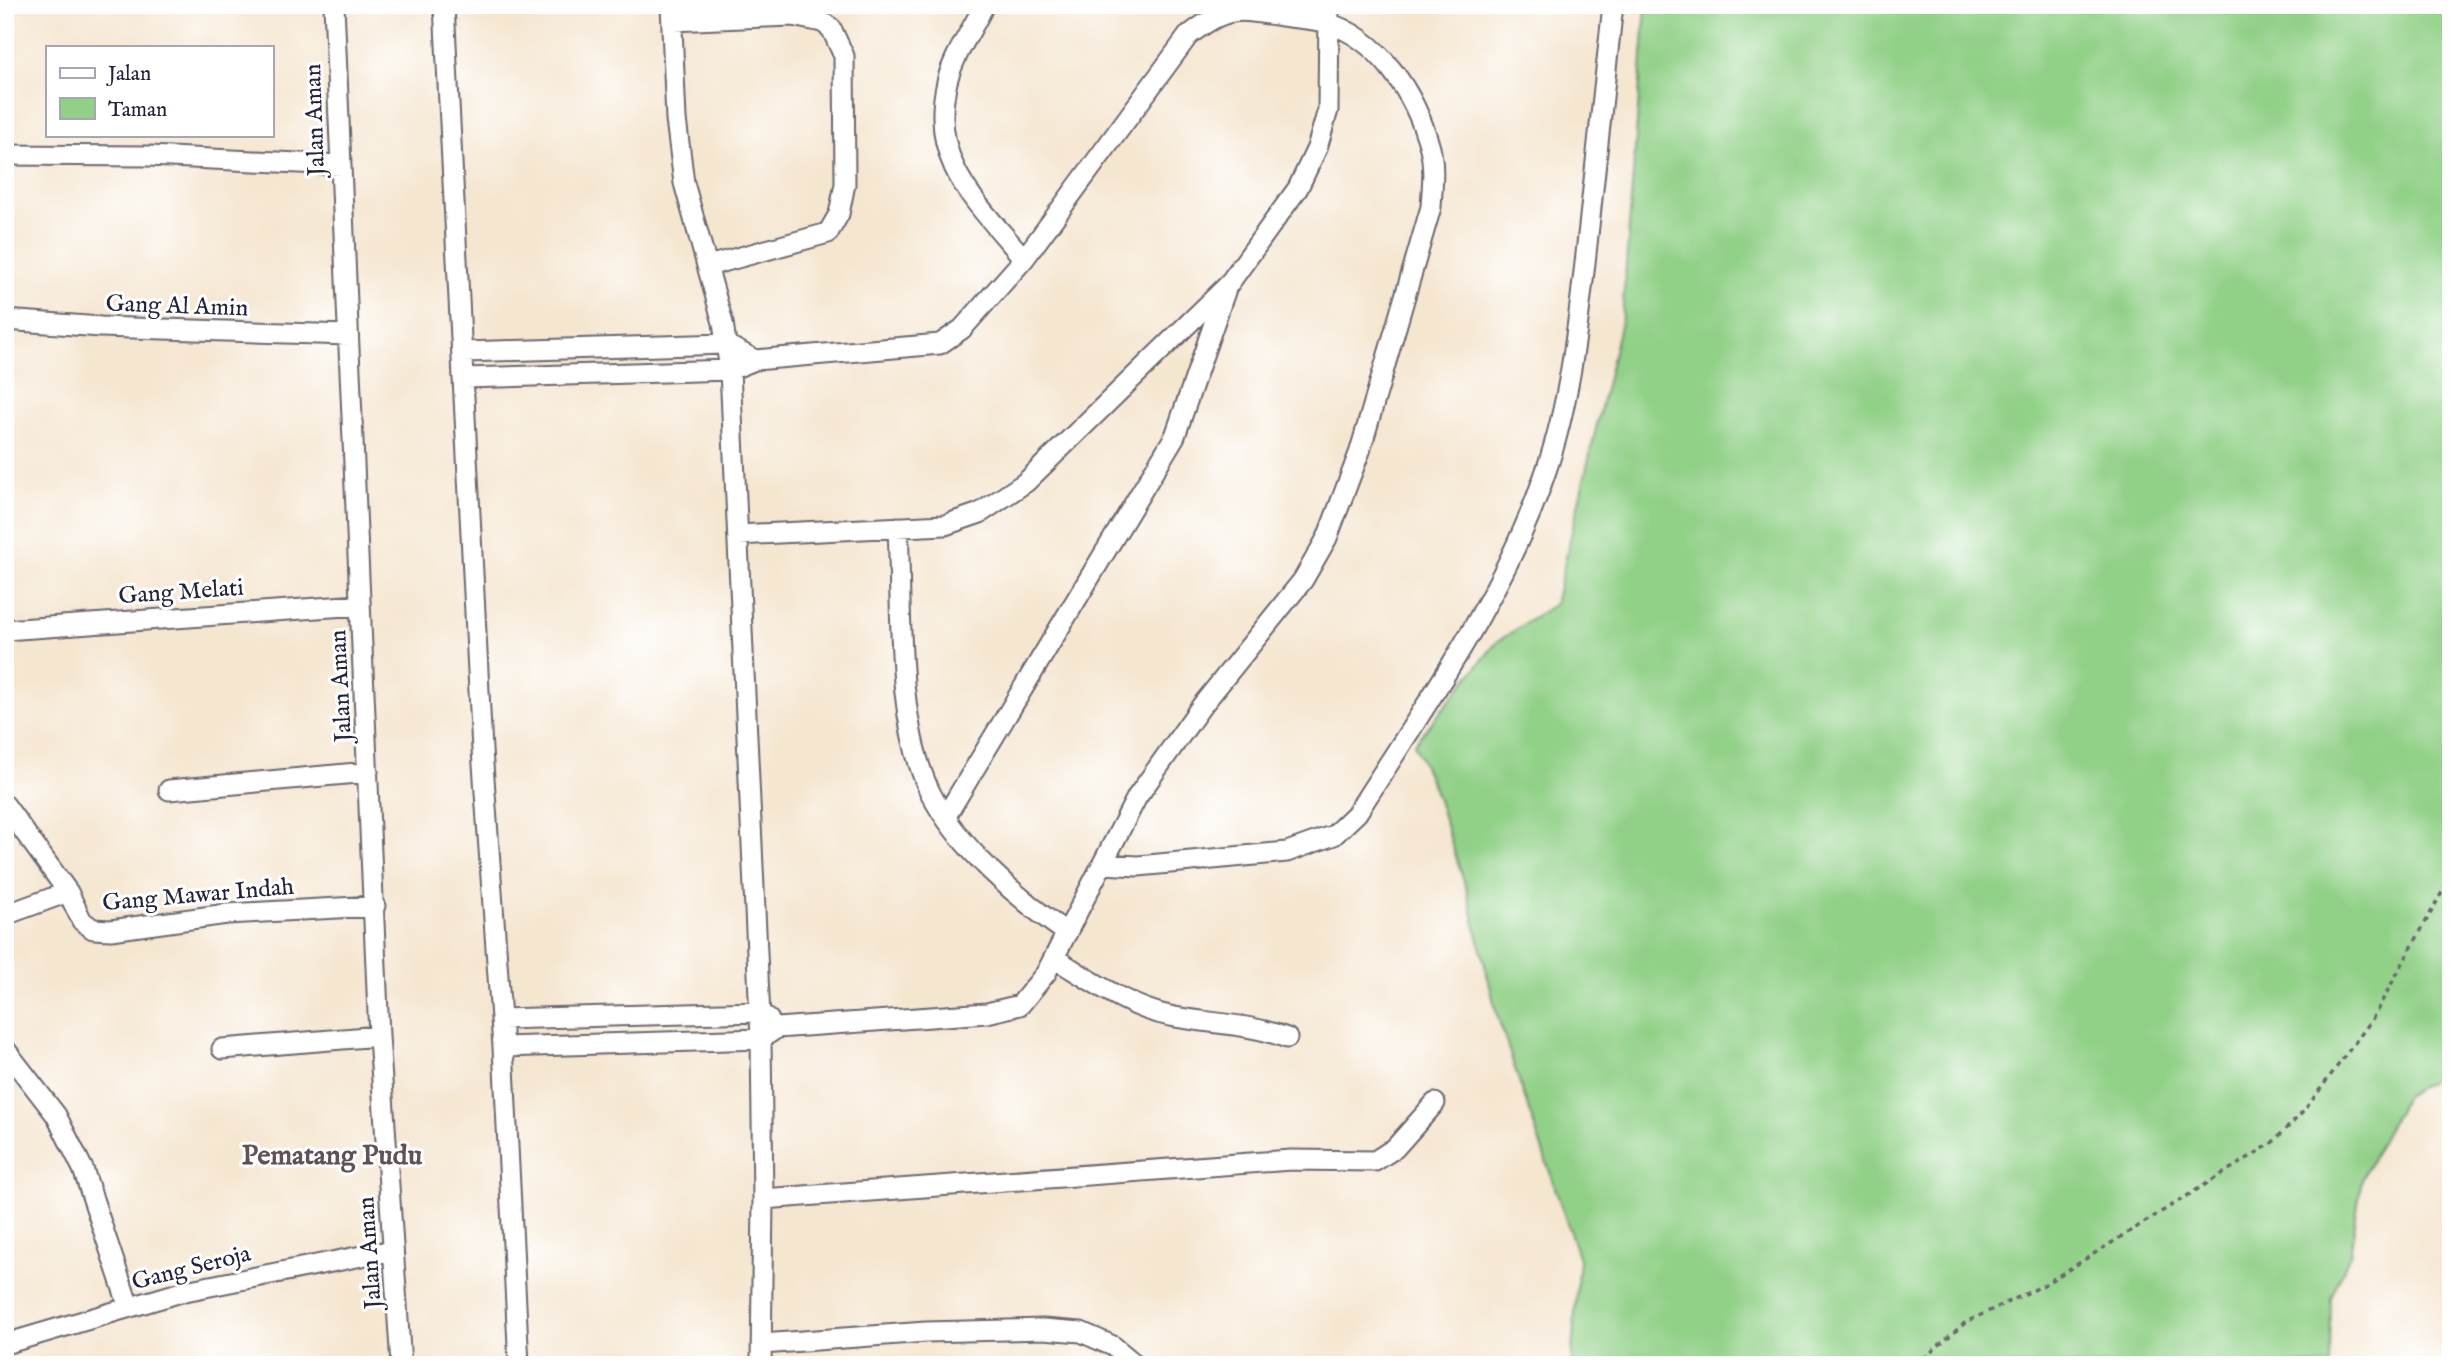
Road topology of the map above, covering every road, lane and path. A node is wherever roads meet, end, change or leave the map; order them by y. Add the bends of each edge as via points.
1 (334, 5) edge
2 (444, 5) edge
3 (984, 5) edge
4 (1613, 5) edge
5 (672, 13) edge
6 (1328, 14) edge
7 (5, 155) edge
8 (341, 165) junction
9 (1024, 259) junction
10 (708, 266) junction
11 (1228, 285) junction
12 (5, 320) edge
13 (348, 335) junction
14 (725, 344) junction
15 (464, 352) junction
16 (755, 360) junction
17 (730, 370) junction
18 (465, 378) junction
19 (898, 527) junction
20 (738, 535) junction
21 (360, 604) junction
22 (5, 629) edge
23 (368, 772) junction
24 (169, 790) dead end
25 (5, 805) edge
26 (946, 816) junction
27 (1103, 864) junction
28 (2451, 876) edge
29 (68, 892) junction
30 (375, 906) junction
31 (5, 915) edge
32 (1067, 933) junction
33 (1054, 958) junction
34 (759, 1012) junction
35 (501, 1019) junction
36 (777, 1028) junction
37 (379, 1036) junction
38 (1287, 1038) dead end
39 (761, 1039) junction
40 (503, 1047) junction
41 (5, 1049) edge
42 (222, 1049) dead end
43 (1435, 1103) dead end
44 (764, 1199) junction
45 (392, 1250) junction
46 (129, 1307) junction
47 (5, 1344) edge
48 (762, 1344) junction
49 (401, 1365) edge
50 (519, 1365) edge
51 (761, 1365) edge
52 (1136, 1365) edge
53 (1916, 1365) edge

1 - 8 street, Jalan Aman
2 - 15 street
3 - 9 street via 947,80 940,127 956,177
4 - 27 street via 1567,397 1546,472 1510,558 1475,624 1357,813 1334,835 1287,852 1150,866
5 - 10 street via 684,183
5 - 10 street via 792,16 822,22 831,28 844,56 845,184 839,214 828,233
6 - 9 street via 1236,10 1213,16 1188,36
6 - 11 street via 1328,110 1317,148 1298,188
6 - 27 street via 1391,65 1430,148 1431,207 1360,451 1327,538 1303,580 1200,708 1137,797
7 - 8 street
8 - 13 street, Jalan Aman
9 - 16 street via 962,329 940,344
10 - 14 street
11 - 19 street via 1026,482 980,513 945,525
11 - 26 street via 1175,436
12 - 13 street, Gang Al Amin
13 - 21 street, Jalan Aman
14 - 15 street
14 - 16 street
14 - 17 street
15 - 18 street
16 - 17 street
17 - 18 street
17 - 20 street
18 - 35 street via 482,750
19 - 20 street
19 - 26 street via 906,699 916,754 930,792
20 - 34 street
21 - 22 street, Gang Melati
21 - 23 street, Jalan Aman
23 - 24 street
23 - 30 street, Jalan Aman
25 - 29 street, Gang Mawar Indah
26 - 32 street via 982,861 1032,908
27 - 32 street
28 - 53 path via 2371,1021 2304,1111 2272,1143 2042,1286 1966,1322
29 - 30 street, Gang Mawar Indah via 82,920 93,929 111,930 227,914
29 - 31 street
30 - 37 street, Jalan Aman
32 - 33 street
33 - 36 street via 1020,1005 1006,1009
33 - 38 street via 1121,997 1167,1016
34 - 35 street
34 - 36 street
34 - 39 street
35 - 40 street
36 - 39 street
37 - 42 street
37 - 45 street, Jalan Aman
39 - 40 street
39 - 44 street
40 - 50 street
41 - 46 street via 57,1115 83,1169
43 - 44 street via 1395,1148 1375,1161 1291,1160
44 - 48 street
45 - 46 street, Gang Seroja via 185,1291
45 - 49 street, Jalan Aman
46 - 47 street, Gang Seroja
48 - 51 street
48 - 52 street via 1043,1329 1081,1332 1113,1346

